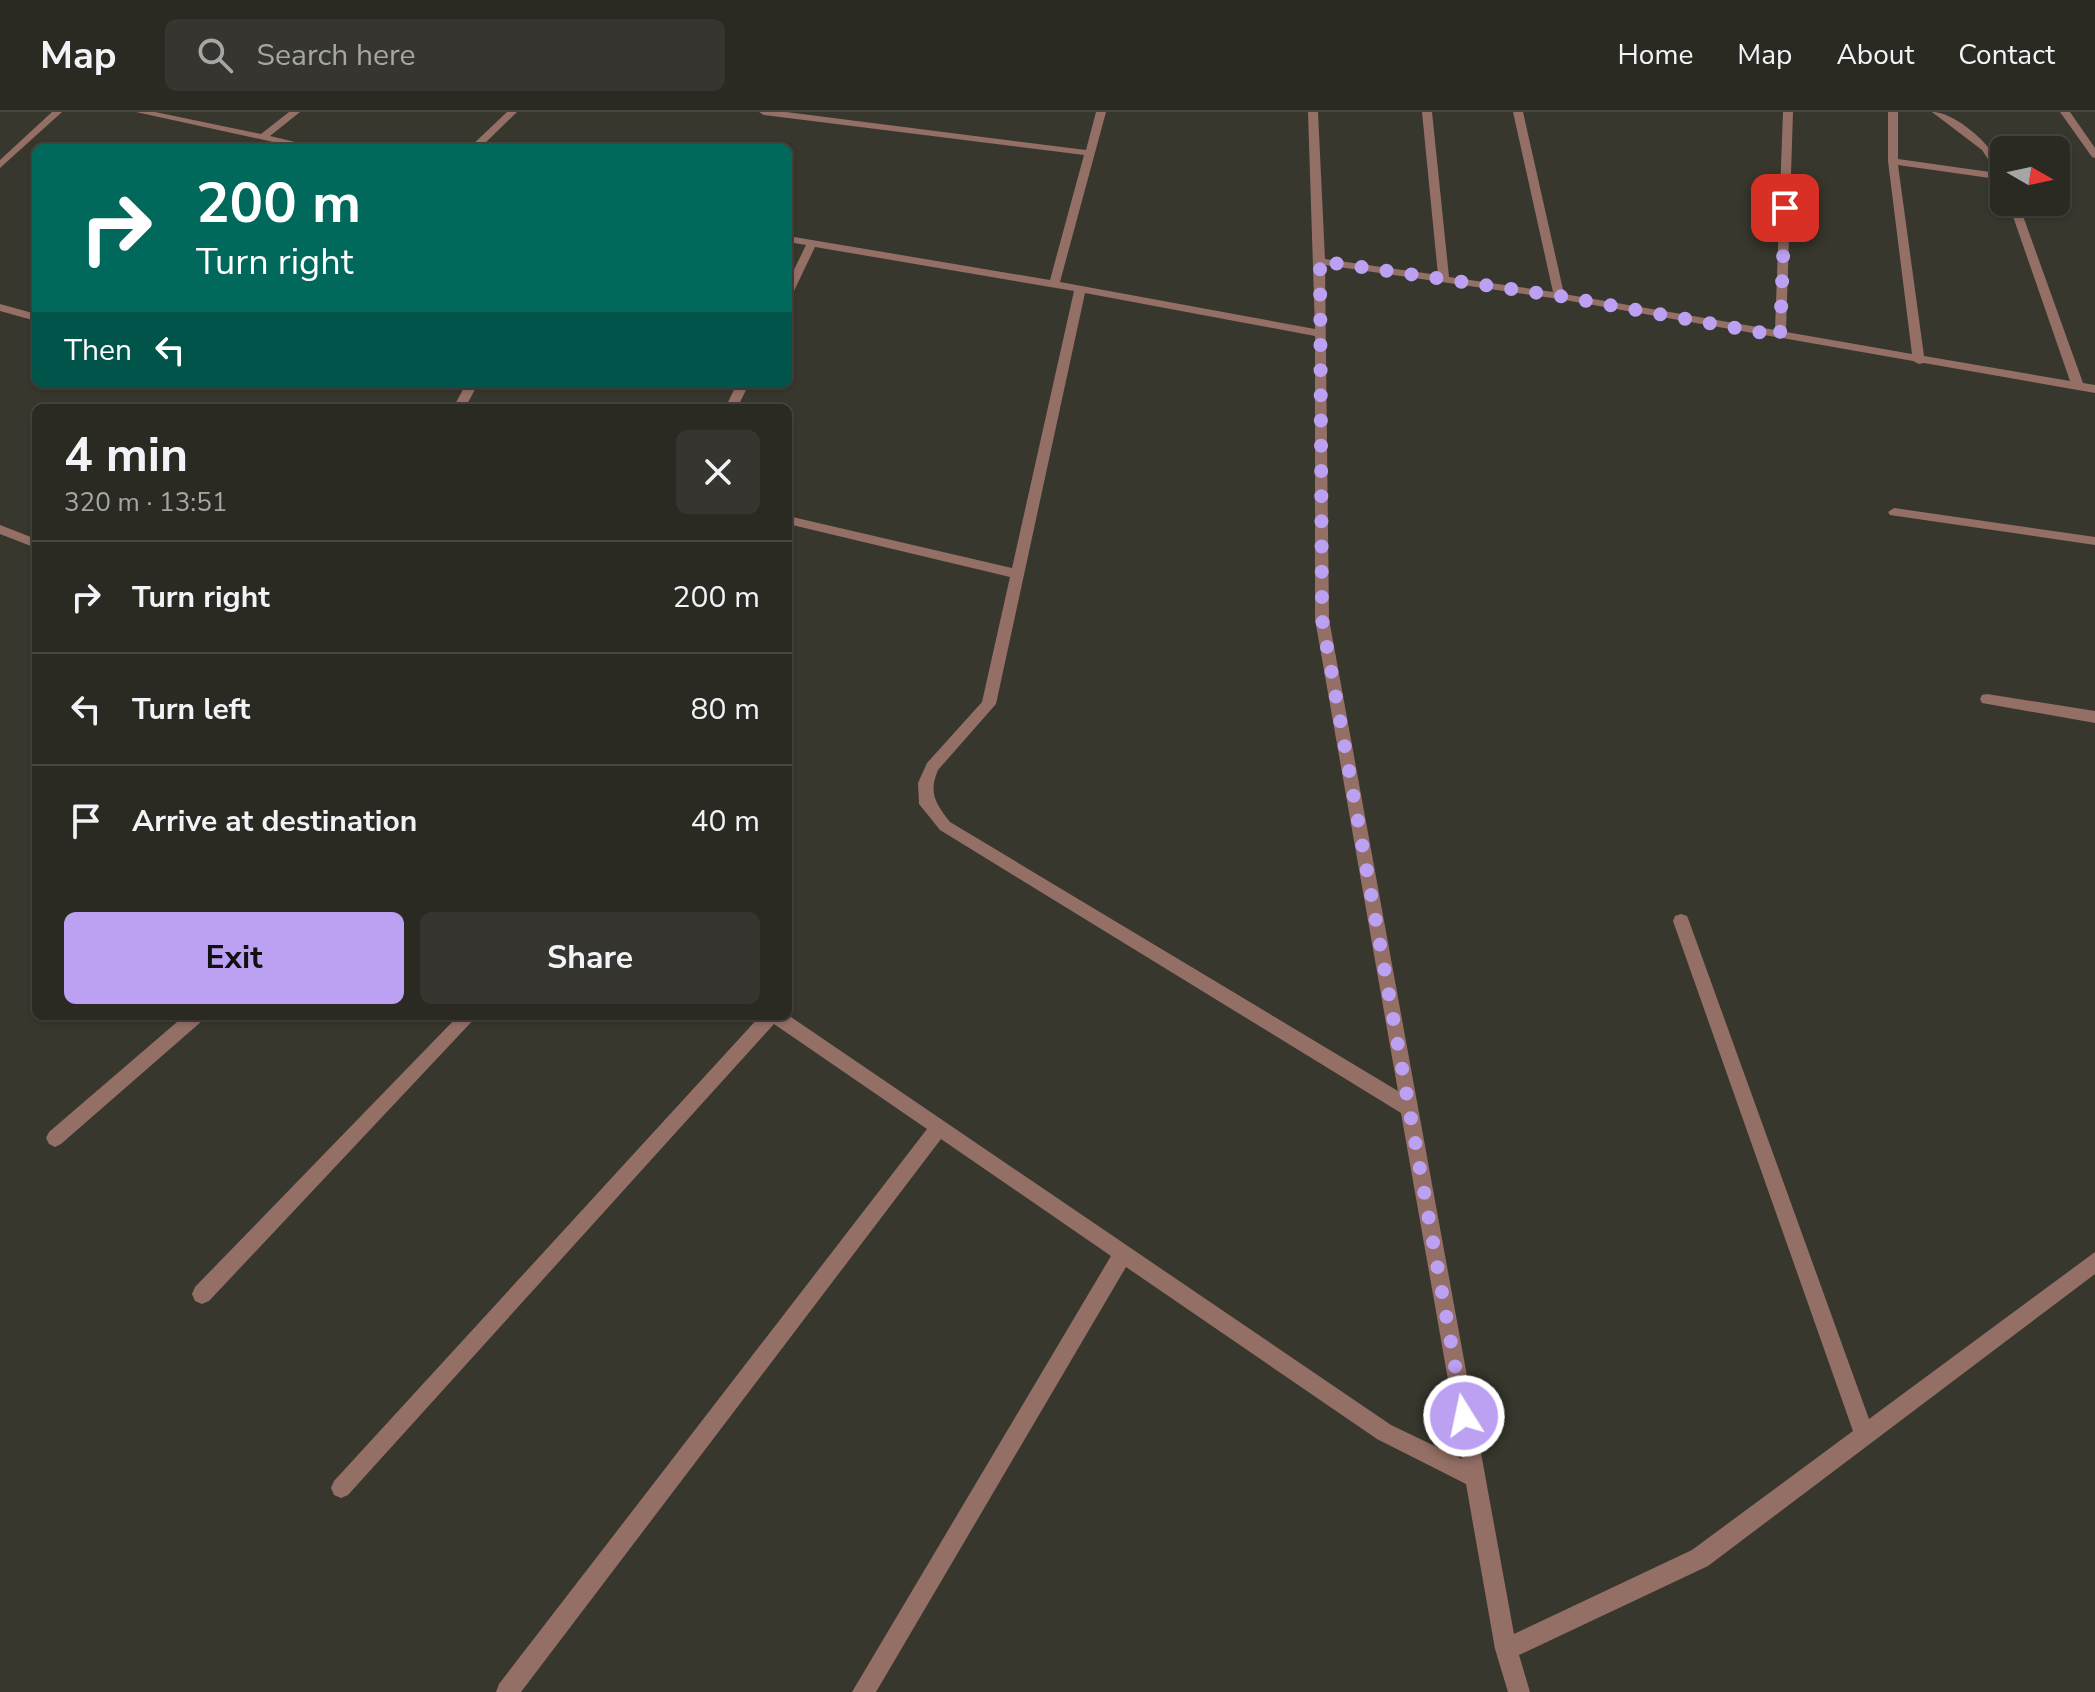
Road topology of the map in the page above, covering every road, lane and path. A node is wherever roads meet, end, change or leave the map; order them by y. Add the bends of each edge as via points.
1 (57, 112) edge
2 (141, 112) edge
3 (295, 112) edge
4 (512, 112) edge
5 (764, 112) edge
6 (1101, 112) edge
7 (1313, 112) edge
8 (1427, 112) edge
9 (1518, 112) edge
10 (1788, 112) edge
11 (1893, 112) edge
12 (1937, 112) edge
13 (2065, 112) edge
14 (263, 137) junction
15 (296, 144) edge
16 (478, 144) edge
17 (1090, 153) junction
18 (1990, 154) edge
19 (2095, 155) edge
20 (1893, 161) junction
21 (0, 165) edge
22 (1990, 175) edge
23 (2018, 216) edge
24 (792, 240) edge
25 (812, 243) junction
26 (1320, 261) junction
27 (1444, 279) junction
28 (1054, 284) junction
29 (792, 285) edge
30 (1080, 289) junction
31 (1559, 296) junction
32 (0, 307) edge
33 (32, 317) edge
34 (1321, 334) junction
35 (1780, 336) junction
36 (1919, 361) junction
37 (2078, 386) junction
38 (2095, 389) edge
39 (1894, 512) dead end
40 (792, 521) edge
41 (0, 529) edge
42 (2095, 541) edge
43 (32, 542) edge
44 (1019, 574) junction
45 (1987, 699) dead end
46 (2095, 717) edge
47 (1681, 921) dead end
48 (191, 1020) edge
49 (465, 1020) edge
50 (769, 1020) edge
51 (779, 1020) edge
52 (1408, 1107) junction
53 (939, 1128) junction
54 (55, 1138) dead end
55 (1123, 1254) junction
56 (2095, 1262) edge
57 (202, 1294) dead end
58 (1865, 1435) junction
59 (1475, 1477) junction
60 (341, 1488) dead end
61 (1506, 1649) junction
62 (507, 1692) edge
63 (863, 1692) edge
64 (1519, 1692) edge

1 - 21 street
2 - 14 street
3 - 14 street
4 - 16 street
5 - 17 street
6 - 17 street
7 - 26 street
8 - 27 street
9 - 31 street
10 - 35 street
11 - 20 street
12 - 18 street
13 - 19 street
14 - 15 street
17 - 28 street
20 - 22 street
20 - 36 street
23 - 37 street
24 - 25 street
25 - 28 street
25 - 29 street
26 - 27 street
26 - 34 street
27 - 31 street
28 - 30 street
30 - 34 street
30 - 44 street
31 - 35 street
32 - 33 street
34 - 52 street via 1322,619
35 - 36 street
36 - 37 street
37 - 38 street
39 - 42 street
40 - 44 street
41 - 43 street
44 - 52 street via 989,704 932,767 925,783 927,804 945,826
45 - 46 street
47 - 58 street
48 - 54 street
49 - 57 street
50 - 60 street
51 - 53 street
52 - 59 street
53 - 55 street
53 - 62 street
55 - 59 street via 1384,1432
55 - 63 street
56 - 58 street
58 - 61 street via 1700,1558
59 - 61 street
61 - 64 street

